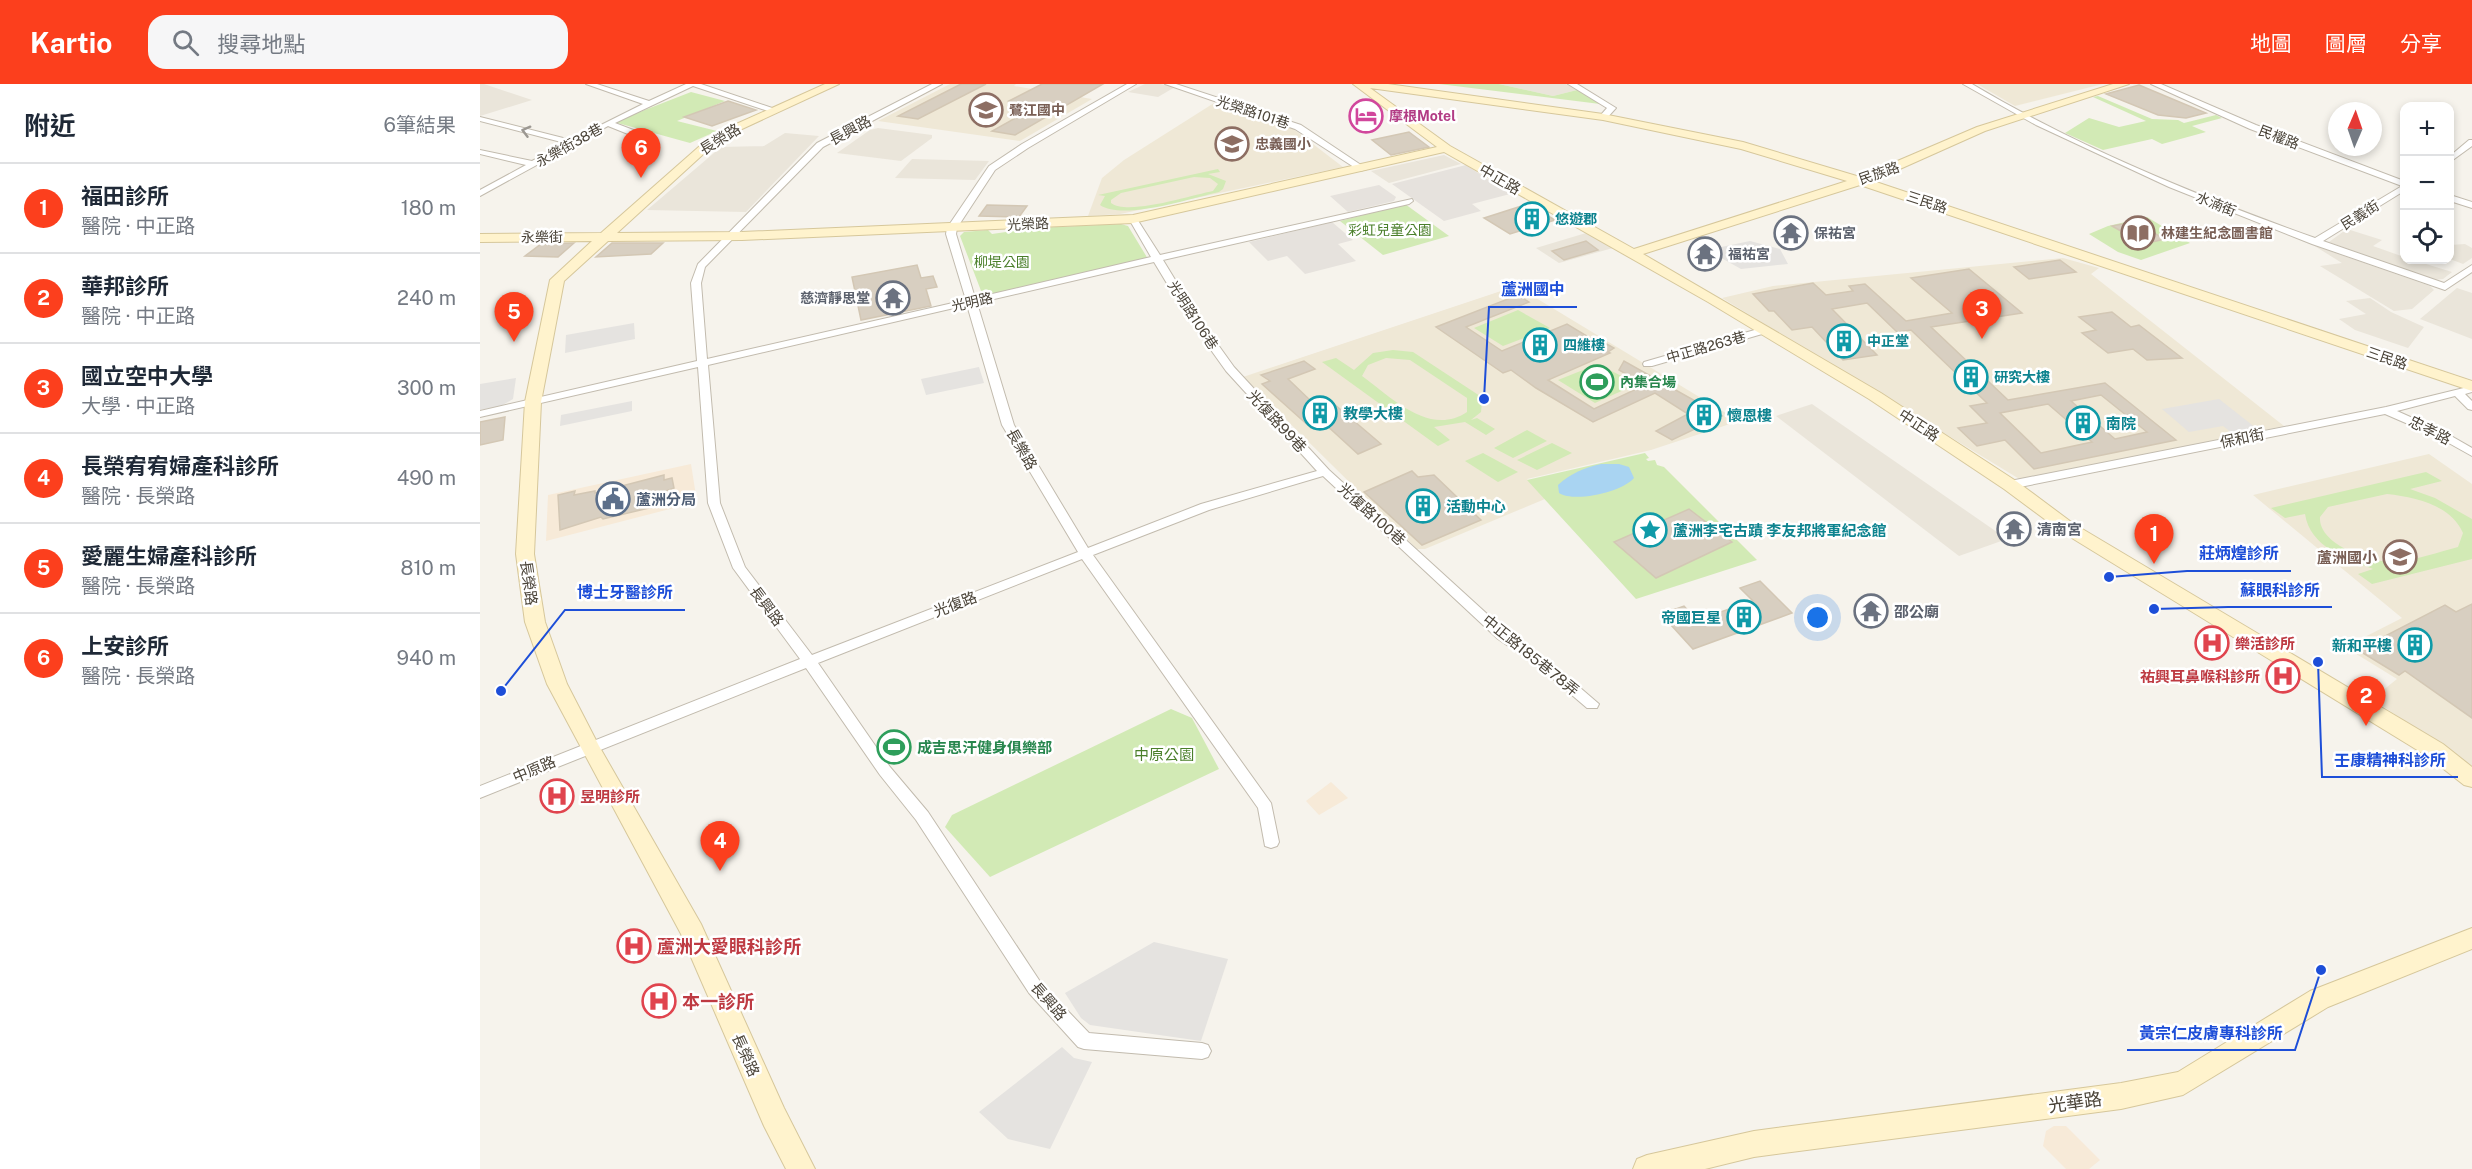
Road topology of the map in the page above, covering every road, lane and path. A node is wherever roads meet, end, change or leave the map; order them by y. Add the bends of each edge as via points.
1 (590, 84) edge
2 (693, 84) edge
3 (834, 84) edge
4 (938, 84) edge
5 (1132, 84) edge
6 (1169, 84) edge
7 (1358, 84) edge
8 (1365, 84) edge
9 (1391, 84) edge
10 (1572, 84) edge
11 (1966, 84) edge
12 (2124, 84) edge
13 (2155, 84) edge
14 (651, 104) junction
15 (774, 110) junction
16 (2022, 114) junction
17 (1604, 115) junction
18 (480, 119) edge
19 (608, 123) junction
20 (646, 138) dead end
21 (2472, 142) edge
22 (573, 143) junction
23 (1446, 148) junction
24 (480, 152) edge
25 (2454, 157) edge
26 (534, 164) junction
27 (1363, 169) junction
28 (1865, 179) junction
29 (2400, 184) edge
30 (2400, 189) edge
31 (480, 192) edge
32 (2454, 199) edge
33 (1410, 201) dead end
34 (2472, 205) edge
35 (1133, 219) junction
36 (952, 228) junction
37 (603, 236) junction
38 (728, 237) junction
39 (480, 238) edge
40 (2315, 242) junction
41 (1630, 254) junction
42 (1158, 260) junction
43 (2472, 268) edge
44 (971, 302) junction
45 (1764, 330) junction
46 (703, 363) junction
47 (1648, 364) dead end
48 (1230, 369) joint
49 (2472, 378) edge
50 (2472, 388) edge
51 (2457, 392) junction
52 (533, 402) junction
53 (2472, 407) edge
54 (2386, 410) junction
55 (480, 414) edge
56 (2472, 453) edge
57 (1325, 472) junction
58 (2010, 485) junction
59 (1085, 554) junction
60 (1418, 557) joint
61 (808, 660) junction
62 (1592, 704) dead end
63 (589, 747) junction
64 (2472, 779) edge
65 (480, 792) edge
66 (1271, 842) dead end
67 (2472, 938) edge
68 (1202, 1051) dead end
69 (801, 1169) edge
70 (1647, 1169) edge

1 - 14 street
2 - 14 street, 永樂街38巷
2 - 15 street
3 - 15 street, 長榮路
4 - 38 street, 長興路 via 820,145
5 - 36 street via 993,168
6 - 27 street, 光榮路101巷 via 1298,127
7 - 23 street, 中正路
8 - 17 street, 三民路
9 - 17 street, 三民路
10 - 17 street via 1612,108
11 - 16 street, 水湳街
12 - 16 street, 民族路
13 - 29 street, 民權路
14 - 19 street, 永樂街38巷
15 - 37 street, 長榮路 via 706,146
16 - 28 street, 民族路
16 - 40 street, 水湳街 via 2158,180
17 - 28 street, 三民路
22 -> 18 street
19 - 20 street
19 - 22 street, 永樂街38巷
21 - 25 street
22 - 26 street, 永樂街38巷
23 - 27 street, 光榮路
23 - 41 street, 中正路
24 - 26 street
26 - 31 street, 永樂街38巷
27 - 35 street, 光榮路
28 - 41 street, 民族路
28 - 49 street, 三民路
28 - 50 street, 三民路
30 - 40 street, 民義街
32 - 34 street
33 - 42 street, 光明路
35 - 36 street, 光榮路
35 - 42 street, 光明路106巷
36 - 38 street, 光榮路
36 - 44 street, 長樂路
37 - 38 street, 光榮路
37 - 39 street, 永樂街
37 - 52 street, 長榮路 via 557,280
38 - 46 street, 長興路 via 701,266 696,283
40 - 43 street, 水湳街 via 2445,287
41 - 45 street, 中正路
42 - 44 street, 光明路
42 - 48 street, 光明路106巷
44 - 46 street, 光明路
44 - 59 street, 長樂路 via 1008,425
45 - 47 street, 中正路263巷
45 - 58 street, 中正路 via 1875,396
46 - 52 street, 光明路
46 - 61 street, 長興路 via 714,503 739,568
48 - 57 street, 光復路99巷
50 - 51 street, 保和街
51 - 53 street
51 - 54 street, 保和街
52 - 55 street, 光明路
52 - 63 street, 長榮路 via 525,554 535,622 557,684
54 - 56 street, 忠孝路
54 - 58 street, 保和街
57 - 59 street, 光復路 via 1205,507
57 - 60 street, 光復路100巷
58 - 64 street, 中正路 via 2068,528 2435,750
59 - 61 street, 光復路
59 - 66 street, 長樂路 via 1266,807
60 - 62 street, 中正路185巷78弄 via 1503,636
61 - 63 street, 光復路
61 - 68 street, 長興路 via 879,763 922,816 1035,988 1084,1041
63 - 65 street, 中原路
63 - 69 street, 長榮路 via 692,931
67 - 70 street, 光華路 via 2319,999 2183,1083 2121,1096 1754,1144

